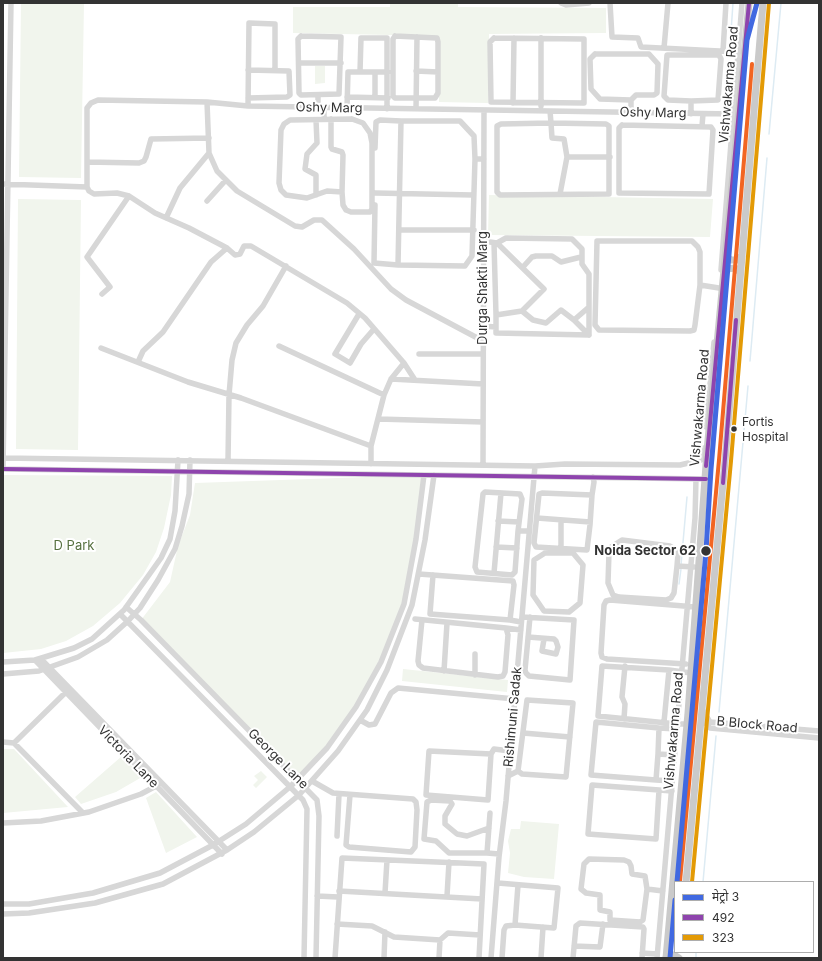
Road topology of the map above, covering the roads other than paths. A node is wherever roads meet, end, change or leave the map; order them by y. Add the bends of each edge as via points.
1 (11, 3) edge
2 (561, 3) edge
3 (589, 3) edge
4 (610, 3) edge
5 (668, 3) edge
6 (726, 3) edge
7 (742, 3) edge
8 (749, 3) edge
9 (763, 3) edge
10 (745, 12) junction
11 (417, 37) junction
12 (514, 38) junction
13 (541, 38) junction
14 (664, 48) junction
15 (723, 51) junction
16 (739, 52) junction
17 (298, 63) junction
18 (341, 63) junction
19 (248, 70) junction
20 (275, 70) junction
21 (416, 71) junction
22 (360, 72) junction
23 (375, 72) junction
24 (388, 72) junction
25 (438, 72) junction
26 (318, 95) junction
27 (347, 97) junction
28 (248, 98) junction
29 (375, 98) junction
30 (388, 98) junction
31 (416, 98) junction
32 (631, 100) junction
33 (691, 101) junction
34 (207, 102) junction
35 (513, 103) junction
36 (541, 104) junction
37 (248, 106) junction
38 (318, 107) junction
39 (324, 107) junction
40 (347, 108) junction
41 (388, 109) junction
42 (416, 109) junction
43 (432, 109) junction
44 (484, 110) junction
45 (541, 111) junction
46 (550, 111) junction
47 (631, 113) junction
48 (691, 114) junction
49 (703, 114) junction
50 (732, 114) junction
51 (327, 119) junction
52 (316, 120) junction
53 (401, 121) junction
54 (432, 121) junction
55 (551, 123) junction
56 (702, 126) junction
57 (209, 138) junction
58 (209, 153) junction
59 (567, 157) junction
60 (610, 157) junction
61 (732, 158) junction
62 (475, 159) junction
63 (484, 159) junction
64 (87, 162) junction
65 (225, 180) junction
66 (6, 184) edge
67 (87, 187) junction
68 (342, 192) junction
69 (5, 193) edge
70 (375, 193) junction
71 (400, 193) junction
72 (560, 194) junction
73 (316, 195) junction
74 (474, 195) junction
75 (129, 196) junction
76 (207, 201) dead end
77 (166, 218) junction
78 (399, 230) junction
79 (474, 230) junction
80 (484, 241) junction
81 (496, 243) junction
82 (227, 248) junction
83 (726, 256) junction
84 (742, 256) junction
85 (581, 257) junction
86 (398, 265) junction
87 (286, 266) junction
88 (523, 267) junction
89 (725, 271) junction
90 (740, 272) junction
91 (700, 285) junction
92 (719, 288) junction
93 (102, 294) dead end
94 (589, 307) junction
95 (522, 311) junction
96 (360, 314) junction
97 (496, 315) junction
98 (574, 320) junction
99 (483, 326) junction
100 (496, 327) junction
101 (374, 329) junction
102 (717, 332) junction
103 (589, 335) junction
104 (483, 341) junction
105 (279, 346) dead end
106 (101, 348) dead end
107 (419, 354) dead end
108 (483, 354) junction
109 (138, 362) junction
110 (404, 363) junction
111 (391, 379) junction
112 (415, 380) junction
113 (483, 384) junction
114 (230, 395) junction
115 (384, 395) junction
116 (378, 419) junction
117 (483, 422) junction
118 (371, 446) junction
119 (3, 458) edge
120 (178, 460) junction
121 (190, 460) junction
122 (228, 462) junction
123 (371, 464) junction
124 (483, 465) junction
125 (535, 466) junction
126 (3, 469) edge
127 (178, 471) junction
128 (190, 472) junction
129 (424, 475) junction
130 (434, 475) junction
131 (534, 476) junction
132 (593, 477) junction
133 (696, 479) junction
134 (706, 479) junction
135 (501, 493) junction
136 (592, 495) junction
137 (537, 518) junction
138 (561, 520) junction
139 (498, 521) junction
140 (519, 522) junction
141 (590, 522) junction
142 (518, 531) junction
143 (529, 532) junction
144 (496, 546) junction
145 (517, 548) junction
146 (561, 549) junction
147 (677, 566) junction
148 (694, 567) junction
149 (526, 572) junction
150 (534, 572) junction
151 (494, 573) junction
152 (419, 574) junction
153 (434, 575) junction
154 (525, 580) junction
155 (534, 581) junction
156 (126, 607) junction
157 (687, 607) junction
158 (696, 607) junction
159 (120, 614) junction
160 (134, 614) junction
161 (530, 617) junction
162 (414, 619) dead end
163 (522, 619) junction
164 (422, 620) junction
165 (510, 620) junction
166 (128, 621) junction
167 (447, 623) junction
168 (506, 628) junction
169 (521, 630) junction
170 (528, 637) junction
171 (544, 638) dead end
172 (475, 654) dead end
173 (38, 659) junction
174 (3, 662) edge
175 (682, 664) junction
176 (692, 665) junction
177 (625, 666) junction
178 (47, 669) junction
179 (444, 670) junction
180 (669, 670) junction
181 (682, 672) junction
182 (691, 673) junction
183 (3, 674) edge
184 (476, 675) junction
185 (66, 692) junction
186 (515, 698) junction
187 (702, 709) junction
188 (624, 719) junction
189 (702, 719) junction
190 (360, 720) junction
191 (664, 722) junction
192 (687, 724) junction
193 (677, 726) junction
194 (659, 728) junction
195 (819, 731) edge
196 (523, 733) junction
197 (570, 737) junction
198 (819, 738) edge
199 (3, 742) edge
200 (14, 743) junction
201 (510, 751) junction
202 (491, 754) junction
203 (658, 754) junction
204 (675, 755) junction
205 (518, 771) junction
206 (508, 776) junction
207 (298, 780) junction
208 (656, 780) junction
209 (312, 781) junction
210 (672, 781) junction
211 (159, 784) junction
212 (291, 786) junction
213 (306, 788) junction
214 (659, 790) junction
215 (672, 791) junction
216 (339, 794) junction
217 (299, 795) junction
218 (350, 795) junction
219 (83, 813) junction
220 (490, 813) dead end
221 (3, 823) edge
222 (488, 828) junction
223 (336, 836) dead end
224 (656, 839) junction
225 (667, 840) junction
226 (219, 841) junction
227 (213, 845) junction
228 (227, 850) junction
229 (487, 853) junction
230 (222, 854) junction
231 (499, 854) junction
232 (387, 860) junction
233 (449, 862) junction
234 (686, 881) edge
235 (498, 883) junction
236 (518, 885) junction
237 (647, 889) junction
238 (339, 891) junction
239 (663, 891) junction
240 (385, 893) junction
241 (317, 896) junction
242 (446, 896) junction
243 (338, 897) junction
244 (482, 899) junction
245 (3, 904) edge
246 (3, 914) edge
247 (337, 924) junction
248 (603, 924) junction
249 (515, 925) junction
250 (544, 927) junction
251 (385, 932) junction
252 (480, 935) junction
253 (440, 940) junction
254 (667, 945) junction
255 (574, 946) junction
256 (674, 948) edge
257 (642, 955) edge
258 (657, 956) edge
259 (304, 958) edge
260 (316, 958) edge
261 (335, 958) edge
262 (384, 958) edge
263 (439, 958) edge
264 (479, 958) edge
265 (491, 958) edge
266 (502, 958) edge
267 (541, 958) edge
268 (573, 958) edge
269 (666, 958) edge
270 (679, 958) edge

1 - 66 street
2 - 3 street
4 - 14 street via 612,37 638,38 641,47
5 - 14 street
6 - 15 street
7 - 10 street
8 - 10 main road, Vishwakarma Road
9 - 84 main road, Vishwakarma Road
10 - 16 street
10 - 61 main road, Vishwakarma Road
11 - 21 street
11 - 25 street via 437,38
11 - 31 street via 395,36 393,39 393,96
12 - 13 street
12 - 35 street
12 - 35 street via 494,38 490,42 490,100 494,103
13 - 36 street
13 - 36 street via 585,40 584,103
14 - 15 street
15 - 16 street
16 - 50 street
17 - 18 street
17 - 18 street via 299,37 316,36 341,37
17 - 26 street via 299,93
18 - 26 street via 339,94
19 - 20 street
19 - 20 street via 250,22 275,24
19 - 28 street
20 - 28 street via 289,71 289,97
21 - 25 street
21 - 31 street
22 - 23 street
22 - 24 street via 360,40 363,37 387,38
22 - 27 street via 348,72
23 - 24 street
23 - 29 street
24 - 30 street
25 - 31 street via 437,96
26 - 38 street
27 - 29 street
27 - 40 street
28 - 37 street
29 - 30 street
30 - 41 street
31 - 42 street
32 - 32 street via 603,99 592,92 590,59 593,55 647,53 656,61 657,93 636,95
32 - 47 street
33 - 33 street via 665,98 667,54 719,55 721,59 718,100
33 - 48 street
34 - 37 street, Oshy Marg
34 - 57 street
34 - 64 street, Oshy Marg via 98,100 91,103 87,108
35 - 36 street
36 - 45 street
37 - 38 street, Oshy Marg
38 - 39 street, Oshy Marg
39 - 40 street, Oshy Marg
39 - 51 street
40 - 41 street, Oshy Marg
41 - 42 street, Oshy Marg
42 - 43 street, Oshy Marg
43 - 44 street, Oshy Marg
43 - 54 street
44 - 45 street, Oshy Marg
44 - 63 street, Durga Shakti Marg
45 - 46 street, Oshy Marg
46 - 47 street, Oshy Marg
46 - 55 street
47 - 48 street, Oshy Marg
48 - 49 street, Oshy Marg
49 - 50 street, Oshy Marg
49 - 56 street
50 - 61 street
51 - 52 street
51 - 68 street via 332,149 342,152 344,159
51 - 68 street via 352,119 363,123 370,133 372,209 370,212 346,210
52 - 73 street via 317,143 307,154 306,169 315,172
52 - 73 street via 290,120 284,124 281,130 279,183 286,195 307,198
53 - 54 street
53 - 70 street via 376,122
53 - 71 street
54 - 62 street via 464,123 474,136
55 - 59 street via 552,138 564,139
55 - 60 street via 606,124 609,126
55 - 72 street via 497,126 497,192 500,195
56 - 56 street via 711,127 713,130 709,194 619,193 620,126
57 - 58 street
57 - 64 street via 154,138 149,143 144,161
58 - 65 street via 212,162
58 - 77 street via 180,188
59 - 60 street
59 - 72 street
60 - 72 street via 609,194
61 - 83 main road, Vishwakarma Road
61 - 92 street
62 - 63 street
62 - 74 street
63 - 80 street, Durga Shakti Marg
64 - 67 street, Oshy Marg
65 - 76 street
65 - 104 street via 236,191 295,226 302,227 314,220 322,220 406,300
66 - 67 street
66 - 69 street
67 - 75 street via 88,191 94,194 117,193
68 - 73 street via 327,191
69 - 119 street
70 - 71 street
70 - 86 street via 374,263
71 - 74 street
71 - 78 street
74 - 79 street
75 - 77 street
75 - 93 street via 87,257 110,286
77 - 82 street
78 - 79 street
78 - 86 street
79 - 86 street via 472,256 465,266
80 - 81 street
80 - 99 street, Durga Shakti Marg
81 - 85 street via 506,238 572,239 582,249
81 - 88 street
81 - 97 street
82 - 87 street via 238,255 244,246 251,246
82 - 109 street via 211,262 163,332 143,351
83 - 84 main road via 736,260
83 - 89 main road, Vishwakarma Road
84 - 90 main road, Vishwakarma Road
85 - 88 street via 561,262 552,256 536,256
85 - 94 street via 582,264 589,274
87 - 96 street via 347,303
87 - 114 street via 263,306 236,343 232,360
88 - 95 street via 544,289
89 - 90 main road via 735,268
89 - 102 main road, Vishwakarma Road
90 - 187 main road, Vishwakarma Road
91 - 91 street via 694,330 690,332 596,328 597,241 692,241 700,252
91 - 92 street
92 - 102 street
94 - 98 street
94 - 103 street
95 - 97 street
95 - 98 street via 539,322 546,323 561,310
96 - 101 street
96 - 101 street via 335,354 350,363
97 - 100 street
98 - 103 street
99 - 100 street
99 - 104 street, Durga Shakti Marg
100 - 103 street via 496,333
101 - 110 street
102 - 125 street via 704,453 701,460 680,465
102 - 134 main road, Vishwakarma Road
104 - 108 street, Durga Shakti Marg
105 - 115 street
106 - 109 street
107 - 108 street
108 - 113 street, Durga Shakti Marg
109 - 114 street
110 - 111 street
110 - 112 street
111 - 112 street
111 - 115 street
112 - 113 street
113 - 117 street, Durga Shakti Marg
114 - 118 street
114 - 122 street
115 - 116 street
116 - 117 street
116 - 118 street
117 - 124 street, Durga Shakti Marg
118 - 123 street
119 - 120 street
119 - 126 street
120 - 121 street
120 - 127 street
121 - 122 street
121 - 128 street
122 - 123 street
123 - 124 street
124 - 125 street
125 - 131 street, Rishimuni Sadak
126 - 127 street
127 - 128 street
127 - 156 street via 176,511 170,539 161,558
128 - 129 street
128 - 160 street via 186,513 175,549 158,580
129 - 130 street
129 - 207 street via 404,604 381,662 352,713 327,748
130 - 131 street
130 - 152 street
131 - 132 street
131 - 143 street, Rishimuni Sadak
132 - 133 street
132 - 136 street
133 - 134 street
133 - 148 street
134 - 148 main road, Vishwakarma Road
135 - 139 street
135 - 140 street via 520,494 522,499
135 - 151 street via 482,494 475,567 477,572
136 - 137 street via 539,494
136 - 141 street
137 - 138 street
137 - 146 street via 534,543 536,546
138 - 141 street
138 - 146 street
139 - 140 street
139 - 144 street
140 - 142 street
141 - 146 street via 587,550
142 - 143 street
142 - 145 street
143 - 149 street, Rishimuni Sadak
144 - 145 street
144 - 151 street
145 - 151 street via 515,572 512,575
147 - 147 street via 678,554 670,546 622,540 611,546 609,552 608,583 613,595 619,597 666,600 674,593
147 - 148 street
148 - 157 street
148 - 158 main road, Vishwakarma Road
149 - 150 street
149 - 154 street, Rishimuni Sadak
150 - 155 street
150 - 155 street via 534,560 545,553 573,553 583,565 580,603 569,612 544,611 533,595
152 - 153 street
152 - 190 street via 412,604 387,670
153 - 165 street via 513,581
153 - 165 street via 430,614
154 - 155 street
154 - 163 street, Rishimuni Sadak
156 - 159 street
156 - 160 street, George Lane
157 - 158 street
157 - 175 street
157 - 175 street via 610,600 604,605 602,657
158 - 176 main road, Vishwakarma Road
159 - 166 street, George Lane
159 - 173 street via 92,639 74,648
160 - 166 street
160 - 207 street, George Lane
161 - 163 street
161 - 170 street
161 - 170 street via 574,620 570,680 529,676 525,670
162 - 164 street
163 - 165 street
163 - 169 street, Rishimuni Sadak
164 - 167 street
164 - 179 street via 419,665 423,668
166 - 178 street via 112,637 90,652
166 - 212 street, George Lane
167 - 168 street
167 - 179 street
168 - 169 street
168 - 184 street via 508,635 504,676 498,678
169 - 186 street, Rishimuni Sadak
170 - 171 street
172 - 184 street
173 - 174 street
173 - 178 street, Victoria Lane
175 - 176 street
175 - 181 street
176 - 182 main road, Vishwakarma Road
177 - 180 street
177 - 188 street via 622,697 625,704
177 - 188 street via 602,666 598,716
178 - 183 street
178 - 185 street, Victoria Lane
178 - 211 street, Victoria Lane
179 - 184 street
180 - 181 street
180 - 191 street
181 - 182 street
181 - 193 street
182 - 192 main road, Vishwakarma Road
185 - 200 street
185 - 211 street, Victoria Lane
186 - 190 street via 398,688 391,693 375,724 369,725
186 - 201 street, Rishimuni Sadak
187 - 189 main road, Vishwakarma Road
187 - 195 street, B Block Road via 710,722
188 - 191 street
189 - 198 street via 710,728
189 - 234 main road, Vishwakarma Road
190 - 209 street
191 - 193 street
192 - 193 street
192 - 254 main road, Vishwakarma Road
193 - 194 street
193 - 204 street
194 - 203 street
194 - 208 street via 596,722 591,775
196 - 197 street
196 - 197 street via 527,700 573,703
196 - 205 street
197 - 205 street via 566,777 522,774
199 - 200 street
200 - 219 street
201 - 202 street via 494,750
201 - 206 street, Rishimuni Sadak
202 - 202 street via 488,800 426,795 429,751
203 - 204 street
203 - 208 street
204 - 210 street
205 - 206 street
206 - 231 street, Rishimuni Sadak
207 - 212 street
207 - 213 street, George Lane
208 - 210 street
209 - 213 street
209 - 216 street
210 - 215 street
211 - 219 street via 124,800
211 - 226 street, Victoria Lane
211 - 227 street, Victoria Lane
212 - 217 street, George Lane
212 - 226 street via 246,824
213 - 217 street
213 - 241 street, George Lane via 317,800 319,816
214 - 215 street
214 - 224 street
214 - 224 street via 592,785 588,834
215 - 225 street
216 - 218 street
216 - 223 street
217 - 228 street via 254,832
217 - 259 street, George Lane via 307,809
218 - 218 street via 413,799 416,802 415,847 411,852 346,845
219 - 221 street via 41,821
220 - 222 street
222 - 229 street
222 - 229 street via 467,836 457,834 445,824 445,816 452,804 450,801 426,802 424,839 436,841 449,853
224 - 225 street
225 - 239 street
226 - 227 street
226 - 228 street, Victoria Lane
227 - 230 street, Victoria Lane
227 - 245 street via 160,873 101,890 29,904
228 - 230 street
229 - 231 street
230 - 246 street via 163,884 95,903 29,913
231 - 235 street, Rishimuni Sadak
232 - 233 street
232 - 238 street via 342,858
232 - 240 street
233 - 242 street
233 - 244 street via 484,864
235 - 236 street
235 - 265 street, Rishimuni Sadak
236 - 249 street
236 - 250 street via 558,888 554,928
237 - 237 street via 643,920 610,920 610,912 600,910 600,895 586,893 581,889 584,864 589,859 624,860 629,862 632,874 645,876
237 - 239 street
238 - 240 street
238 - 243 street
239 - 258 street
240 - 242 street
241 - 243 street
241 - 260 street, George Lane
242 - 244 street
243 - 247 street
244 - 252 street
247 - 251 street via 372,926
247 - 261 street
248 - 255 street via 577,924
248 - 255 street via 600,948
248 - 257 street via 643,927
249 - 250 street
249 - 266 street via 506,926 504,930
250 - 267 street
251 - 253 street via 394,938
251 - 262 street
252 - 253 street via 448,933
252 - 264 street
253 - 263 street
254 - 256 main road
254 - 269 main road, Vishwakarma Road
255 - 268 street
257 - 258 street
269 - 270 main road via 674,955

